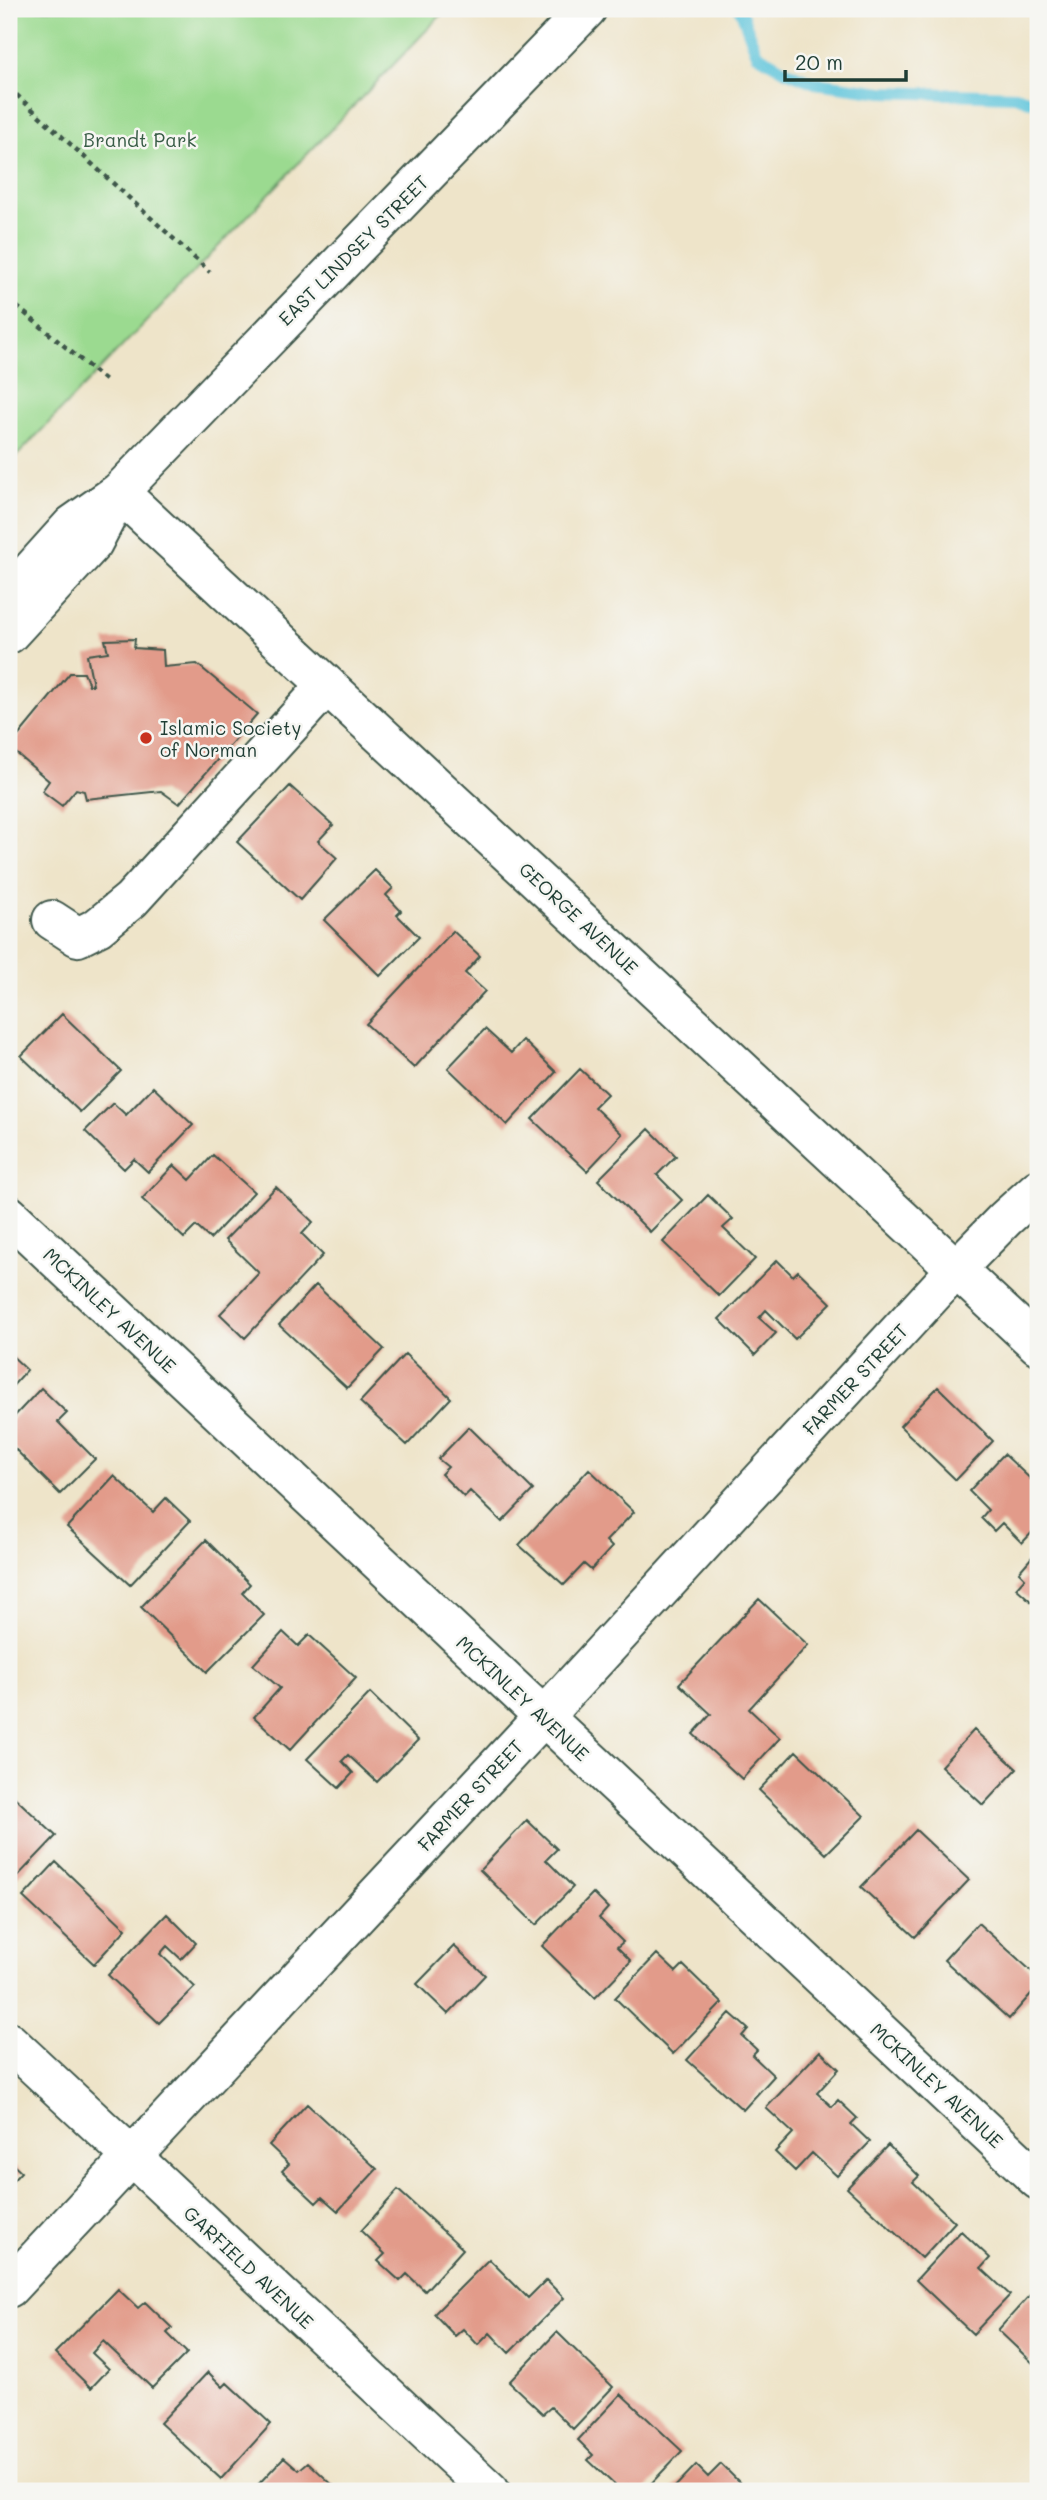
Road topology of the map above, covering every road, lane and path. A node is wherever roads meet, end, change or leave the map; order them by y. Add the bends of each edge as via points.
1 (587, 9) edge
2 (9, 88) edge
3 (210, 272) dead end
4 (9, 300) edge
5 (105, 380) dead end
6 (119, 492) junction
7 (9, 595) edge
8 (9, 634) edge
9 (327, 685) junction
10 (52, 920) dead end
11 (1038, 1189) edge
12 (9, 1215) edge
13 (957, 1268) junction
14 (1038, 1345) edge
15 (543, 1717) junction
16 (9, 2042) edge
17 (131, 2156) junction
18 (1038, 2180) edge
19 (9, 2288) edge
20 (490, 2491) edge

1 - 6 street, EAST LINDSEY STREET
2 - 3 path
4 - 5 path
6 - 7 street, EAST LINDSEY STREET via 72,525
6 - 8 street, EAST LINDSEY STREET via 93,543
6 - 9 street, GEORGE AVENUE
9 - 10 street via 131,900 78,937
9 - 13 street, GEORGE AVENUE
11 - 13 street, FARMER STREET
12 - 15 street, MCKINLEY AVENUE
13 - 14 street, GEORGE AVENUE
13 - 15 street, FARMER STREET
15 - 17 street, FARMER STREET
15 - 18 street, MCKINLEY AVENUE
16 - 17 street, GARFIELD AVENUE
17 - 19 street, FARMER STREET
17 - 20 street, GARFIELD AVENUE

